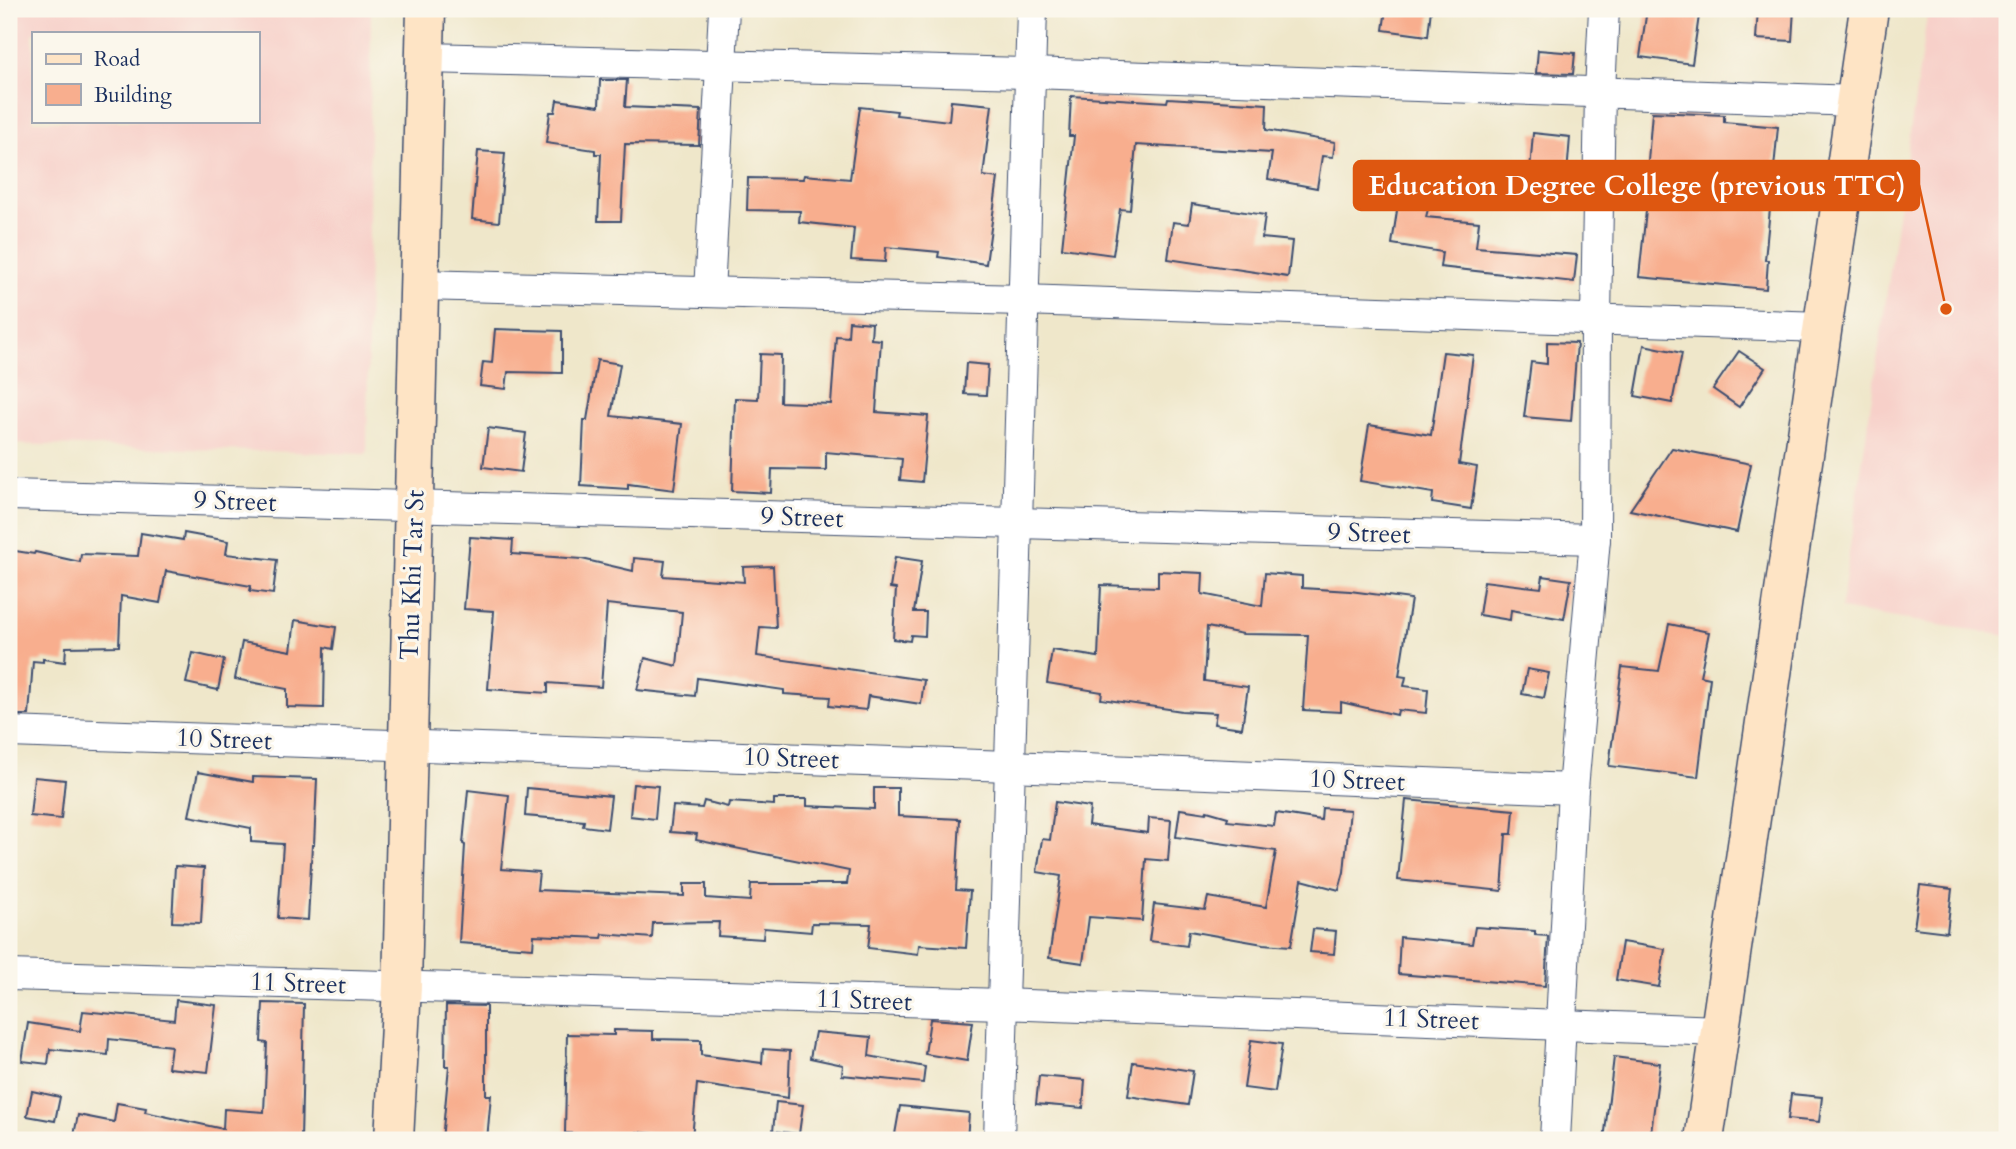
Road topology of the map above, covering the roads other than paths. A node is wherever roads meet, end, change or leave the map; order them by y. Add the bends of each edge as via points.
1 (426, 9) edge
2 (724, 9) edge
3 (1032, 9) edge
4 (1604, 9) edge
5 (1870, 9) edge
6 (425, 58) junction
7 (721, 65) junction
8 (1030, 73) junction
9 (1600, 91) junction
10 (1856, 101) junction
11 (419, 285) junction
12 (709, 292) junction
13 (1023, 300) junction
14 (1596, 318) junction
15 (1823, 327) junction
16 (9, 495) edge
17 (414, 506) junction
18 (1017, 522) junction
19 (1595, 539) junction
20 (9, 732) edge
21 (407, 745) junction
22 (1010, 766) junction
23 (1573, 789) junction
24 (9, 975) edge
25 (402, 986) junction
26 (1003, 1004) junction
27 (1561, 1024) junction
28 (1720, 1031) junction
29 (394, 1140) edge
30 (999, 1140) edge
31 (1555, 1140) edge
32 (1704, 1140) edge

1 - 6 street, Thu Khi Tar St
2 - 7 street
3 - 8 street
4 - 9 street
5 - 10 street
6 - 7 street
6 - 11 street, Thu Khi Tar St
7 - 8 street
7 - 12 street
8 - 9 street
8 - 13 street
9 - 10 street
9 - 14 street
10 - 15 street
11 - 12 street
11 - 17 street, Thu Khi Tar St
12 - 13 street
13 - 14 street
13 - 18 street
14 - 15 street
14 - 19 street
15 - 28 street
16 - 17 street, 9 Street
17 - 18 street, 9 Street
17 - 21 street, Thu Khi Tar St
18 - 19 street, 9 Street
18 - 22 street
19 - 23 street
20 - 21 street, 10 Street
21 - 22 street, 10 Street
21 - 25 street, Thu Khi Tar St
22 - 23 street, 10 Street
22 - 26 street
23 - 27 street
24 - 25 street, 11 Street
25 - 26 street, 11 Street
25 - 29 street, Thu Khi Tar St
26 - 27 street, 11 Street
26 - 30 street
27 - 28 street, 11 Street
27 - 31 street
28 - 32 street

